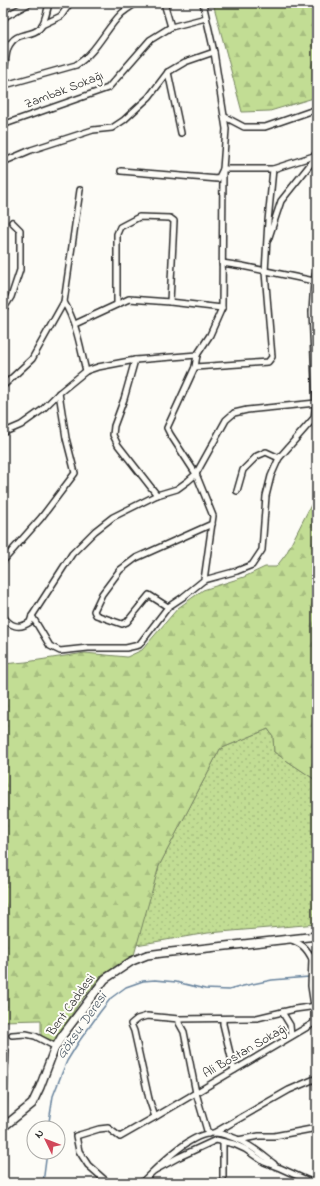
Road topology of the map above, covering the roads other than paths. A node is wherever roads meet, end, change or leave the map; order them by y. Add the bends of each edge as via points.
1 (30, 3) edge
2 (49, 3) edge
3 (70, 3) edge
4 (136, 3) edge
5 (164, 3) edge
6 (203, 3) edge
7 (206, 18) junction
8 (3, 20) edge
9 (42, 25) junction
10 (171, 27) junction
11 (214, 52) junction
12 (168, 72) junction
13 (5, 85) junction
14 (3, 95) edge
15 (317, 110) edge
16 (225, 117) junction
17 (3, 121) edge
18 (232, 121) junction
19 (226, 129) junction
20 (181, 133) dead end
21 (317, 155) edge
22 (3, 162) edge
23 (223, 169) junction
24 (273, 169) junction
25 (121, 171) dead end
26 (80, 190) dead end
27 (12, 222) dead end
28 (266, 249) junction
29 (222, 263) junction
30 (317, 268) edge
31 (265, 272) junction
32 (314, 281) junction
33 (64, 302) junction
34 (170, 302) junction
35 (117, 304) junction
36 (222, 308) junction
37 (3, 310) edge
38 (75, 324) junction
39 (197, 355) junction
40 (135, 360) junction
41 (195, 367) junction
42 (86, 372) junction
43 (3, 386) edge
44 (58, 393) junction
45 (316, 404) junction
46 (3, 431) edge
47 (279, 458) junction
48 (196, 474) junction
49 (237, 491) dead end
50 (157, 495) junction
51 (212, 524) junction
52 (3, 561) edge
53 (204, 580) junction
54 (168, 607) junction
55 (3, 616) edge
56 (32, 616) junction
57 (317, 936) edge
58 (288, 939) junction
59 (317, 949) edge
60 (312, 959) junction
61 (316, 1006) edge
62 (282, 1012) junction
63 (179, 1019) junction
64 (223, 1019) junction
65 (316, 1024) edge
66 (12, 1035) dead end
67 (292, 1036) junction
68 (56, 1046) junction
69 (3, 1051) edge
70 (234, 1070) junction
71 (317, 1078) edge
72 (196, 1093) junction
73 (3, 1116) edge
74 (154, 1117) junction
75 (3, 1126) edge
76 (317, 1128) edge
77 (211, 1134) junction
78 (238, 1140) junction
79 (223, 1142) junction
80 (280, 1168) junction
81 (155, 1170) junction
82 (106, 1181) dead end
83 (303, 1181) edge
84 (141, 1183) edge
85 (223, 1183) edge
86 (313, 1183) edge

1 - 8 street
2 - 9 street
3 - 9 street via 61,16
4 - 13 street via 121,14 84,61
5 - 10 street
6 - 7 street
7 - 10 street, Zambak Sokağı
7 - 11 street
9 - 13 street via 38,30 15,38 8,48
10 - 17 street, Zambak Sokağı via 150,40 108,88 8,123
11 - 12 street via 185,62
11 - 16 street
12 - 20 street
12 - 22 street via 149,97 112,128 93,130
13 - 14 street
15 - 18 street via 265,127 244,127
16 - 18 street
16 - 19 street
18 - 19 street
19 - 23 street
21 - 24 street
21 - 28 street via 281,200
23 - 24 street
23 - 25 street via 218,179
23 - 29 street
24 - 28 street
26 - 33 street
27 - 37 street via 20,230 20,270 11,297
28 - 31 street
29 - 31 street
29 - 36 street
30 - 32 street
31 - 32 street
31 - 41 street via 272,357 268,362
32 - 45 street via 312,312
33 - 38 street
33 - 43 street via 32,359
34 - 35 street via 128,299
34 - 35 street via 174,221 170,218 139,217 120,227 117,234
34 - 36 street
35 - 38 street
36 - 39 street via 218,320
38 - 42 street
39 - 40 street
39 - 41 street
40 - 42 street via 98,367
40 - 50 street via 113,435
41 - 48 street via 167,428
42 - 44 street
44 - 46 street via 42,410 26,421
44 - 52 street via 75,473 41,518
45 - 47 street via 314,418
45 - 48 street via 234,413 226,420
47 - 49 street via 266,452 257,456 243,470
47 - 53 street via 266,496 262,550 252,565
48 - 50 street via 177,489
48 - 51 street via 212,516
50 - 56 street via 113,517 95,531 72,554
51 - 53 street
51 - 54 street via 136,558 120,570 102,594 94,611 96,615 122,624 127,622 149,595
53 - 54 street
54 - 56 street via 139,645 126,648 60,651 50,646
55 - 56 street via 8,624 18,626 25,626
57 - 58 street, Bent Caddesi
58 - 60 street via 304,946
58 - 68 street, Bent Caddesi via 147,955 105,979
59 - 60 street
60 - 61 street, Ali Bostan Sokağı via 311,986
61 - 62 street
61 - 65 street, Ali Bostan Sokağı
62 - 64 street via 257,1018
62 - 67 street via 290,1025
63 - 64 street
63 - 72 street
63 - 74 street via 147,1016 137,1019 132,1024
64 - 70 street
65 - 67 street, Ali Bostan Sokağı
66 - 68 street via 36,1036
67 - 70 street, Ali Bostan Sokağı
68 - 75 street, Bent Caddesi via 32,1104
69 - 73 street via 6,1050
70 - 72 street, Ali Bostan Sokağı
71 - 77 street via 289,1090
72 - 74 street, Ali Bostan Sokağı
72 - 77 street
74 - 82 street, Ali Bostan Sokağı via 120,1137 108,1128 76,1136 79,1150 88,1165
76 - 78 street
77 - 78 street
77 - 81 street via 197,1136
78 - 80 street
79 - 80 street via 234,1144 264,1162
79 - 81 street via 216,1140 207,1143
79 - 85 street
80 - 83 street
81 - 84 street
83 - 86 street

